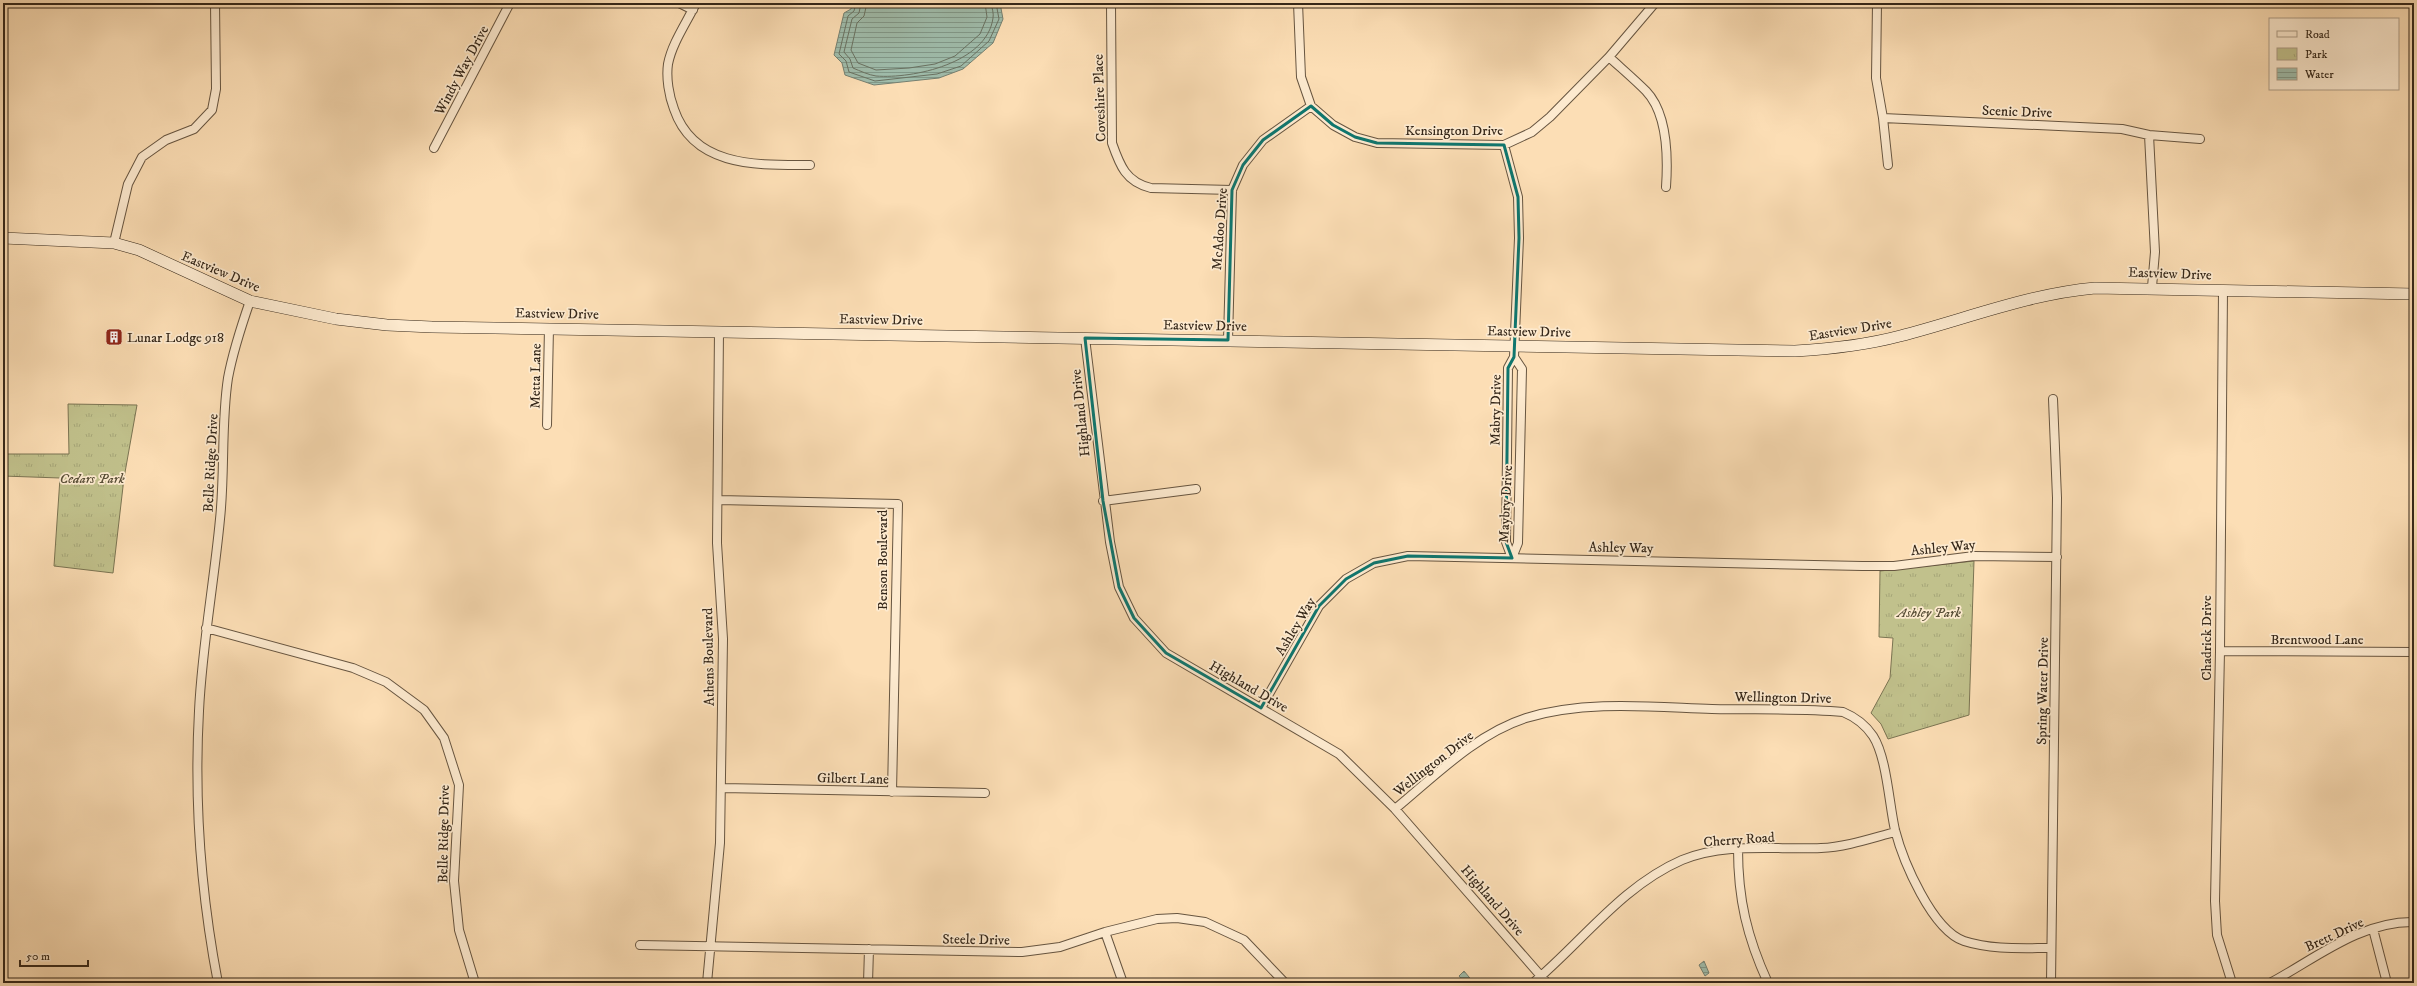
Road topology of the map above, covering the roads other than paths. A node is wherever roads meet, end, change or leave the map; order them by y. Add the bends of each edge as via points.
1 (215, 3) edge
2 (510, 3) edge
3 (679, 3) edge
4 (1111, 3) edge
5 (1298, 3) edge
6 (1655, 3) edge
7 (1877, 3) edge
8 (695, 6) edge
9 (1609, 57) junction
10 (1311, 106) junction
11 (1883, 118) junction
12 (2149, 134) junction
13 (2200, 139) dead end
14 (1504, 145) junction
15 (434, 148) dead end
16 (810, 165) dead end
17 (1888, 165) dead end
18 (1666, 187) dead end
19 (1232, 190) junction
20 (3, 238) edge
21 (114, 243) junction
22 (2152, 287) junction
23 (2223, 290) junction
24 (2414, 294) edge
25 (250, 301) junction
26 (549, 328) junction
27 (719, 331) junction
28 (1085, 338) junction
29 (1228, 340) junction
30 (1514, 351) junction
31 (2053, 400) dead end
32 (547, 425) dead end
33 (1196, 489) dead end
34 (719, 500) junction
35 (1103, 501) junction
36 (1512, 558) junction
37 (2056, 558) junction
38 (206, 628) junction
39 (2220, 651) junction
40 (2414, 652) edge
41 (1262, 708) junction
42 (721, 788) junction
43 (892, 792) junction
44 (985, 793) dead end
45 (1395, 809) junction
46 (1895, 832) junction
47 (1738, 849) junction
48 (2414, 922) edge
49 (2373, 929) junction
50 (1105, 932) junction
51 (640, 945) dead end
52 (712, 946) junction
53 (2051, 948) junction
54 (869, 949) junction
55 (1542, 976) junction
56 (218, 983) edge
57 (475, 983) edge
58 (707, 983) edge
59 (868, 983) edge
60 (1123, 983) edge
61 (1285, 983) edge
62 (1533, 983) edge
63 (1547, 983) edge
64 (1768, 983) edge
65 (2050, 983) edge
66 (2232, 983) edge
67 (2270, 983) edge
68 (2387, 983) edge

1 - 21 street via 216,89 212,110 194,129 166,140 142,157 128,184
2 - 15 street, Windy Way Drive
3 - 8 street
4 - 19 street, Coveshire Place via 1112,143 1127,176 1142,186 1152,188
5 - 10 street via 1301,77
6 - 9 street, Kensington Drive
7 - 11 street via 1876,78
8 - 16 street via 668,64 668,87 679,123 692,140 714,154 736,161 763,165
9 - 14 street, Kensington Drive via 1532,132
9 - 18 street via 1647,92 1661,120 1668,155
10 - 14 street, Kensington Drive via 1333,125 1354,137 1377,143
10 - 19 street, McAdoo Drive via 1263,140 1243,165
11 - 12 street, Scenic Drive via 2122,129
11 - 17 street
12 - 13 street, Scenic Drive
12 - 22 street via 2155,252
14 - 30 street, Mabry Drive via 1518,197 1519,238
19 - 29 street, McAdoo Drive
20 - 21 street, Eastview Drive
21 - 25 street, Eastview Drive via 138,250
22 - 23 street, Eastview Drive
22 - 30 street, Eastview Drive via 2054,292 1900,336 1822,350
23 - 24 street, Eastview Drive
23 - 39 street, Chadrick Drive
25 - 26 street, Eastview Drive via 336,319 387,325
25 - 38 street, Belle Ridge Drive via 235,344 228,379 220,519
26 - 27 street, Eastview Drive
26 - 32 street, Metta Lane
27 - 28 street, Eastview Drive
27 - 34 street, Athens Boulevard
28 - 29 street, Eastview Drive
28 - 35 street, Highland Drive
29 - 30 street, Eastview Drive
30 - 36 street, Mabry Drive via 1508,368 1506,542
30 - 36 street, Maybry Drive via 1522,369 1518,544
31 - 37 street, Spring Water Drive via 2057,498
33 - 35 street
34 - 42 street, Athens Boulevard via 717,543 723,639
34 - 43 street, Benson Boulevard via 898,504
35 - 41 street, Highland Drive via 1119,587 1134,618 1166,653
36 - 37 street, Ashley Way via 1862,566 1894,566 1974,556
36 - 41 street, Ashley Way via 1408,556 1374,563 1346,579 1319,606
37 - 53 street, Spring Water Drive
38 - 56 street, Belle Ridge Drive via 199,712 198,819 204,900
38 - 57 street, Belle Ridge Drive via 353,668 386,682 424,710 444,738 458,785 454,881 459,930
39 - 40 street, Brentwood Lane
39 - 66 street, Chadrick Drive via 2215,901 2217,935
41 - 45 street, Highland Drive via 1340,754
42 - 43 street, Gilbert Lane
42 - 52 street, Athens Boulevard via 720,843
43 - 44 street, Gilbert Lane
45 - 46 street, Wellington Drive via 1467,750 1496,732 1525,718 1573,707 1830,711 1842,712 1857,718 1873,737 1882,763
45 - 55 street, Highland Drive
46 - 47 street, Cherry Road via 1823,848
46 - 53 street, Wellington Drive via 1921,897 1942,925 1962,940 1992,948
47 - 55 street, Cherry Road via 1702,854 1661,871 1626,895
47 - 64 street via 1738,885 1745,923
48 - 49 street, Brett Drive
49 - 67 street, Brett Drive via 2330,947
49 - 68 street
50 - 54 street, Steele Drive via 1060,947 1022,952
50 - 60 street
50 - 61 street, Steele Drive via 1177,918 1205,922 1244,940
51 - 52 street, Steele Drive
52 - 54 street, Steele Drive
52 - 58 street, Athens Boulevard
53 - 65 street, Spring Water Drive
54 - 59 street
55 - 62 street, Cherry Road
55 - 63 street, Highland Drive

